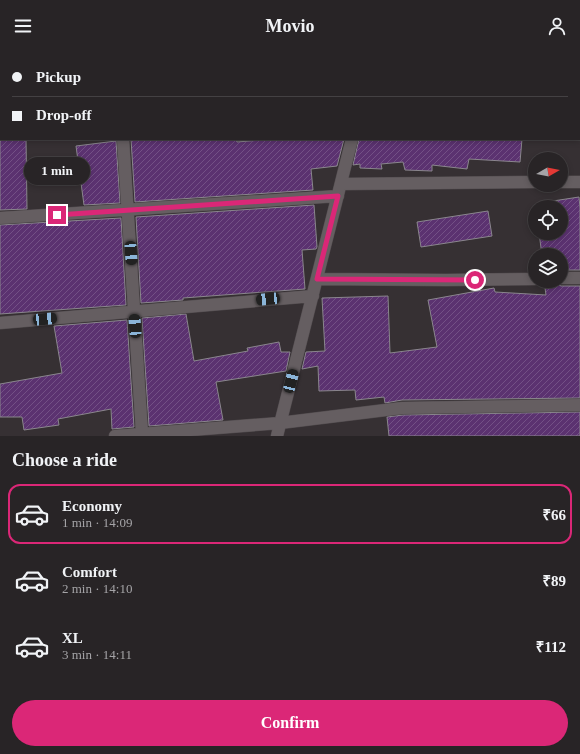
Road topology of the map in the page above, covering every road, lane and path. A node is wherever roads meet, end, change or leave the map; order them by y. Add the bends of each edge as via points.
1 (123, 140) edge
2 (352, 140) edge
3 (528, 182) edge
4 (568, 182) edge
5 (580, 182) edge
6 (341, 184) junction
7 (338, 196) junction
8 (128, 210) junction
9 (0, 218) edge
10 (568, 278) edge
11 (580, 278) edge
12 (317, 279) junction
13 (528, 279) edge
14 (313, 296) junction
15 (134, 310) junction
16 (0, 323) edge
17 (580, 406) edge
18 (280, 423) junction
19 (142, 433) junction
20 (115, 436) edge
21 (277, 436) edge

1 - 8 street
2 - 6 street
3 - 6 street
4 - 5 street
6 - 7 street
7 - 8 street
7 - 12 street
8 - 9 street
8 - 15 street
10 - 11 street
12 - 13 street
12 - 14 street
14 - 15 street
14 - 18 street
15 - 16 street
15 - 19 street
17 - 18 street via 402,408
18 - 19 street
18 - 21 street
19 - 20 street

